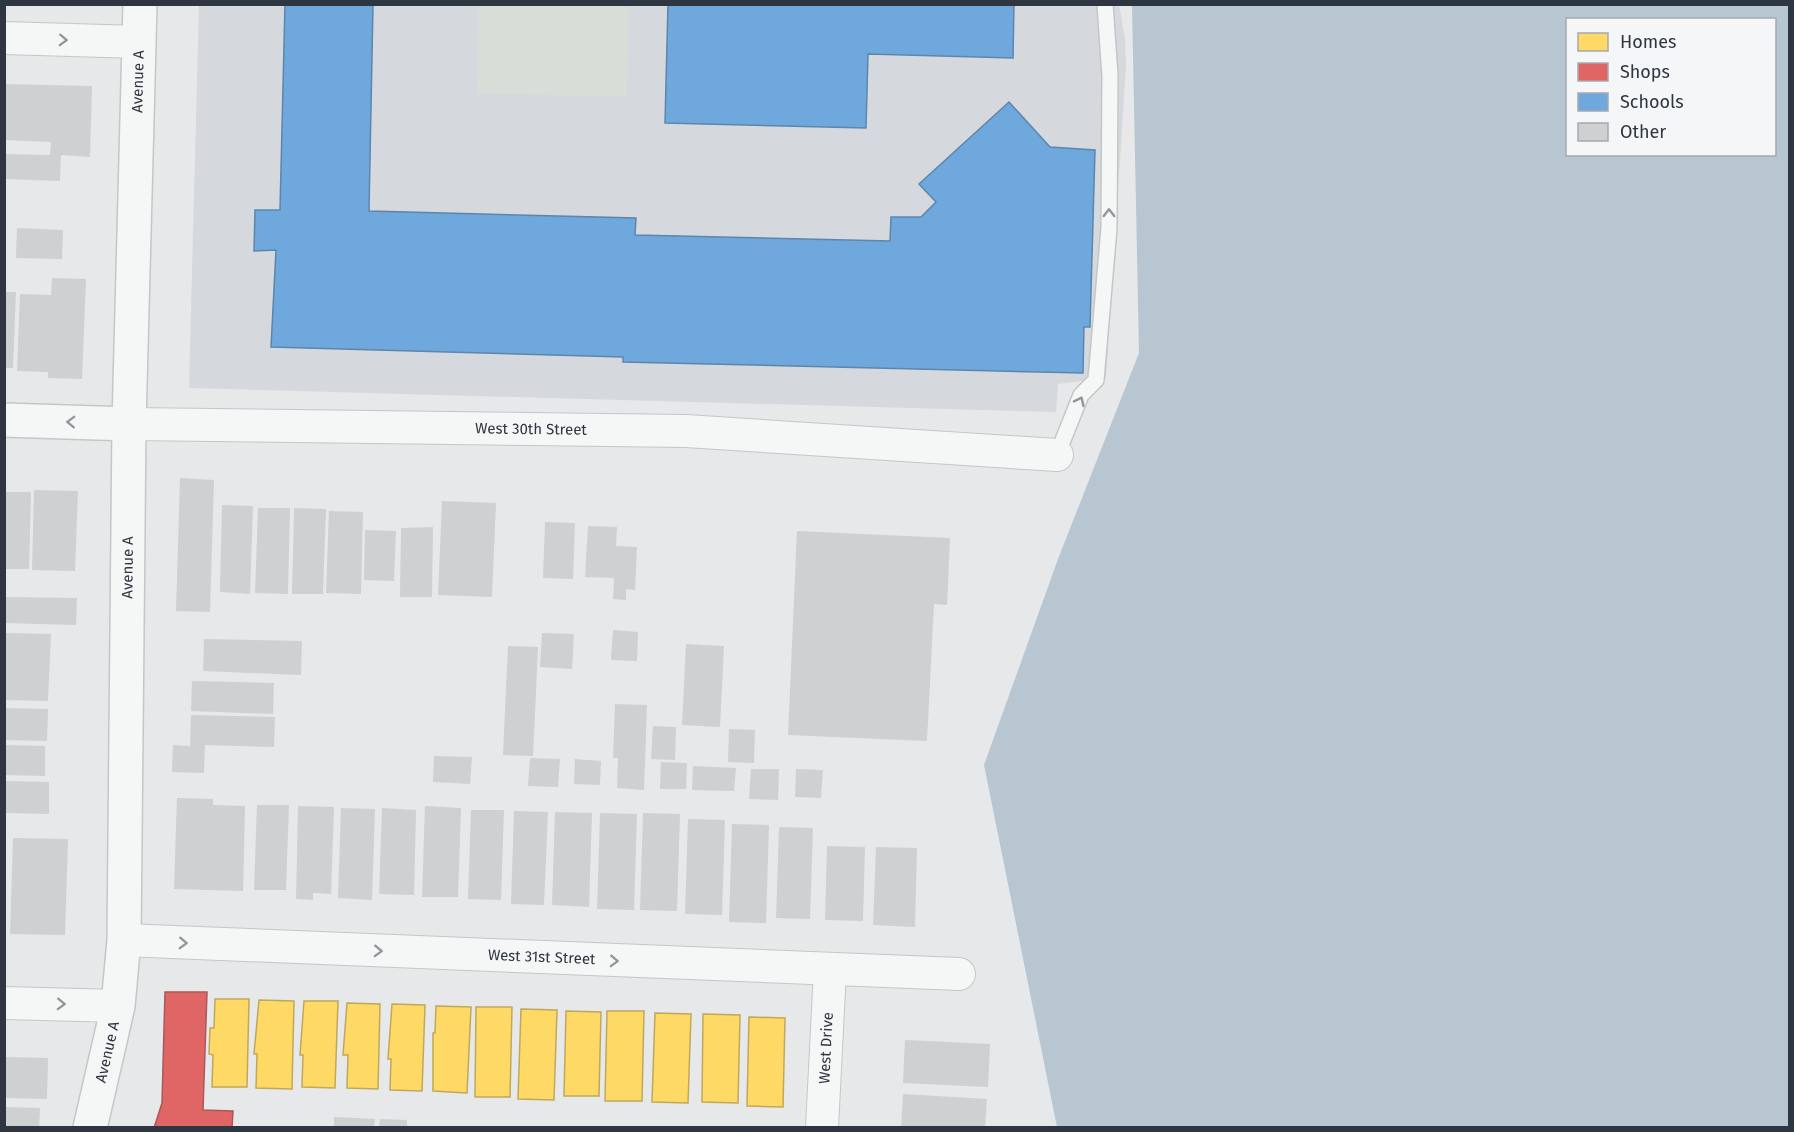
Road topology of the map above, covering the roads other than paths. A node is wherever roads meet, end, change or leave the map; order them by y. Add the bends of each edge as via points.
1 (140, 4) edge
2 (1105, 4) edge
3 (4, 38) edge
4 (139, 42) junction
5 (4, 420) edge
6 (129, 424) junction
7 (1058, 455) joint
8 (124, 940) junction
9 (830, 970) junction
10 (958, 974) dead end
11 (4, 1003) edge
12 (118, 1006) junction
13 (90, 1128) edge
14 (822, 1128) edge

1 - 4 street, Avenue A
7 -> 2 lane via 1081,395 1096,380 1109,228 1110,76
3 -> 4 street
4 - 6 street, Avenue A
6 -> 5 street, West 30th Street
6 - 7 street, West 30th Street via 686,431
6 - 8 street, Avenue A
8 -> 9 street, West 31st Street
8 - 12 street, Avenue A
9 - 10 street, West 31st Street
9 - 14 street, West Drive
11 -> 12 street
12 - 13 street, Avenue A

